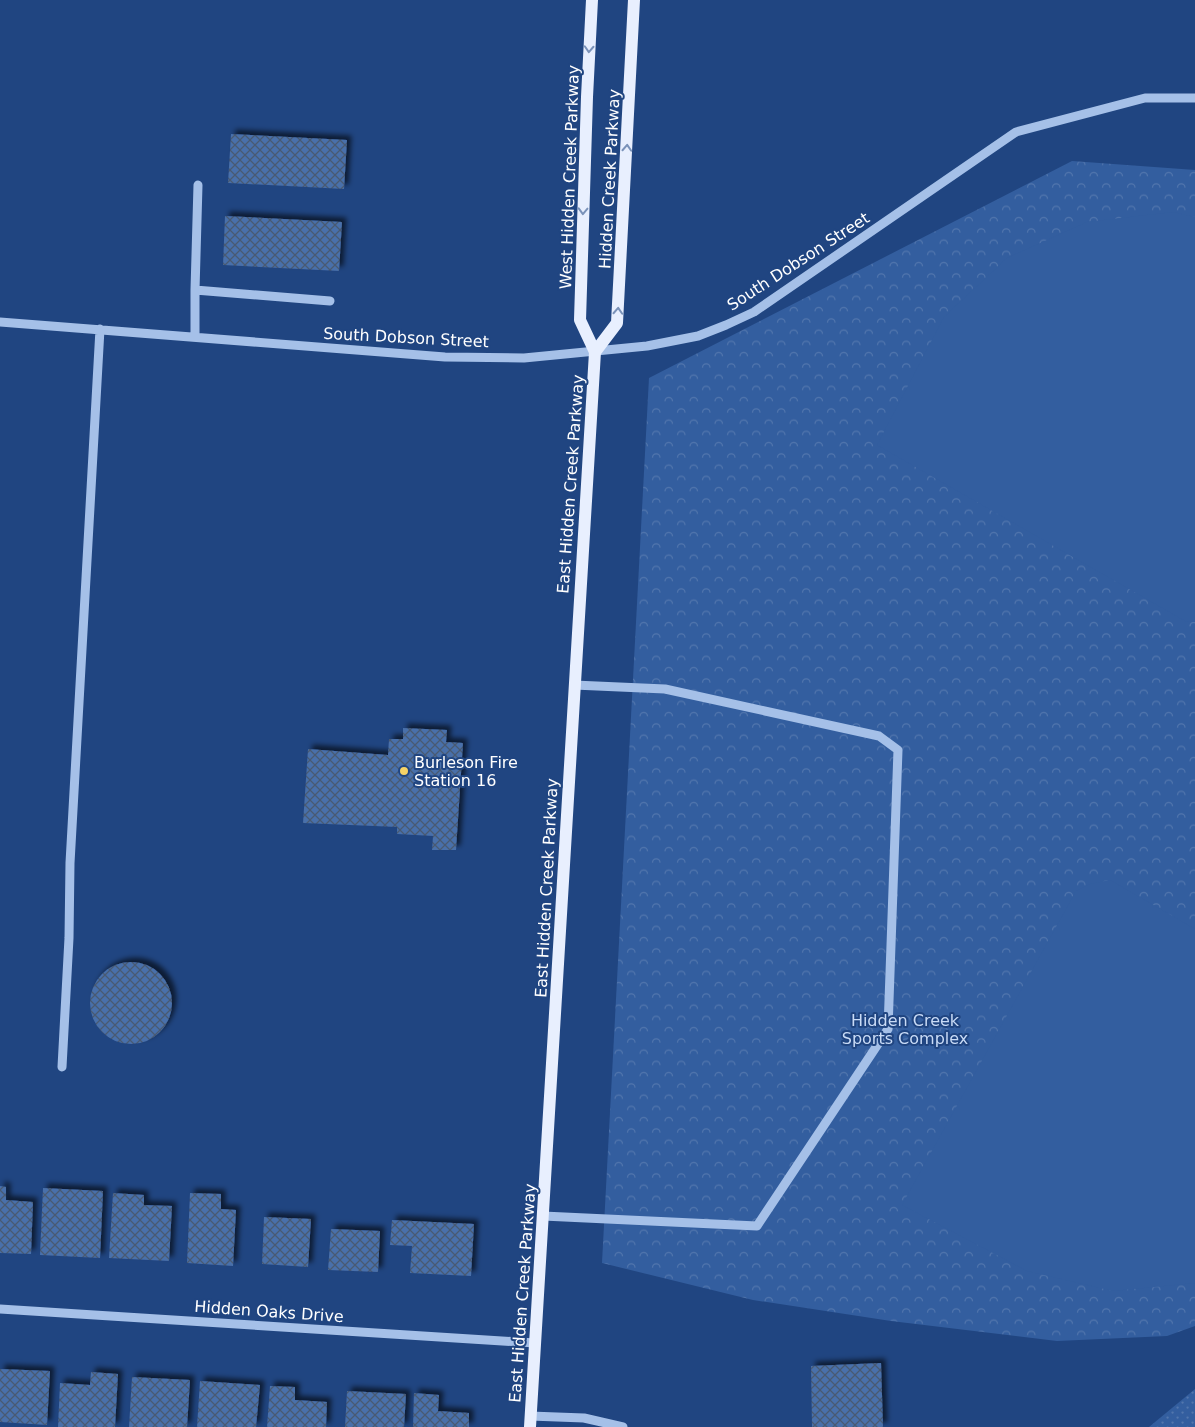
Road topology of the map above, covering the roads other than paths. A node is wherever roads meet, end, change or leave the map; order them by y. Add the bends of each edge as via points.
1 (592, 0) edge
2 (634, 0) edge
3 (1195, 98) edge
4 (198, 185) dead end
5 (194, 290) junction
6 (330, 301) dead end
7 (0, 322) edge
8 (100, 329) junction
9 (195, 337) junction
10 (595, 352) junction
11 (574, 685) junction
12 (62, 1067) dead end
13 (543, 1216) junction
14 (0, 1309) edge
15 (536, 1343) junction
16 (530, 1421) edge
17 (623, 1427) edge

1 -> 10 main road, West Hidden Creek Parkway via 580,320
10 -> 2 main road, Hidden Creek Parkway via 617,323
3 - 10 street, South Dobson Street via 1145,98 1016,132 754,312 698,336
4 - 5 street
5 - 6 street
5 - 9 street
7 - 8 street, South Dobson Street
8 - 9 street, South Dobson Street
8 - 12 street via 70,863
9 - 10 street, South Dobson Street via 445,357 524,358
10 - 11 main road, East Hidden Creek Parkway
11 - 13 main road, East Hidden Creek Parkway
11 - 13 street via 666,690 879,736 898,750 888,1029 757,1226
13 - 15 main road, East Hidden Creek Parkway
14 - 15 street, Hidden Oaks Drive
15 - 16 main road, East Hidden Creek Parkway
16 - 17 street via 584,1418

